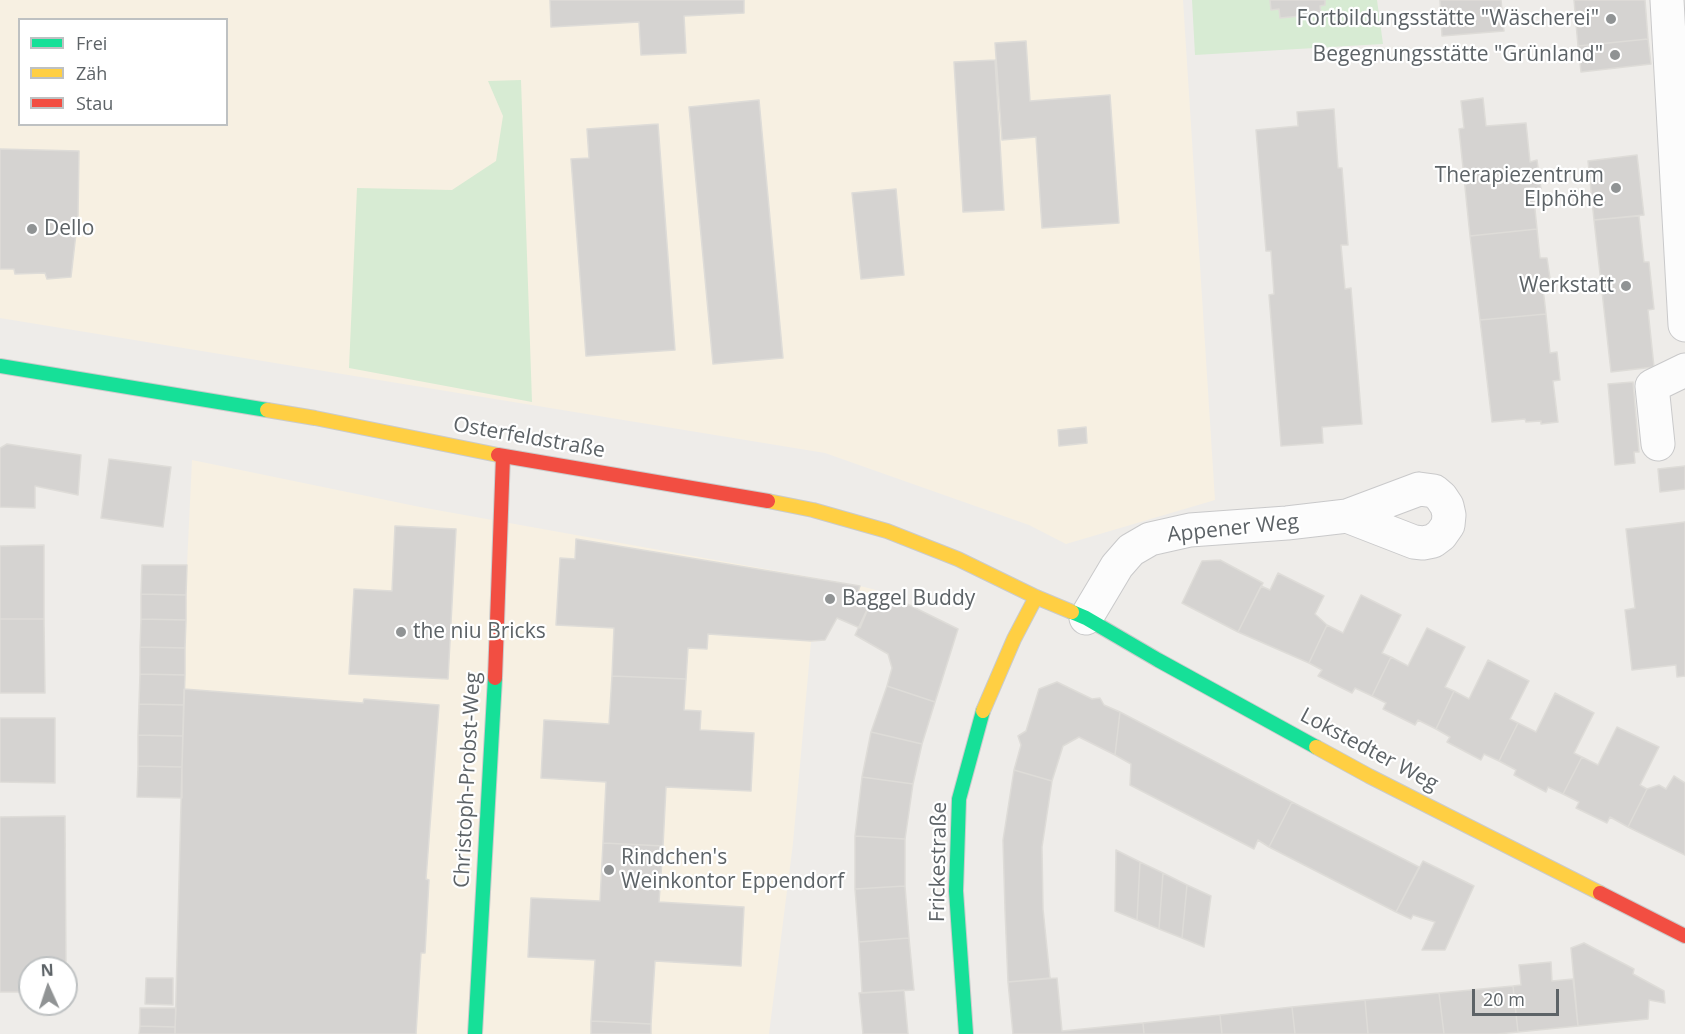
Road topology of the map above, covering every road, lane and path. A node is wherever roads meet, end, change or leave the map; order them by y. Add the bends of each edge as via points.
1 (1667, 0) edge
2 (1685, 325) edge
3 (0, 366) edge
4 (1685, 370) edge
5 (1658, 444) dead end
6 (503, 456) junction
7 (1347, 516) dead end
8 (1036, 597) junction
9 (1086, 618) junction
10 (1685, 936) edge
11 (475, 1034) edge
12 (966, 1034) edge

1 - 2 street
3 - 6 main road, Osterfeldstraße via 315,418
4 - 5 street via 1652,386
6 - 8 main road, Osterfeldstraße via 850,519 958,559
6 - 11 main road, Christoph-Probst-Weg via 495,690
7 - 9 street, Appener Weg via 1190,530 1150,539 1131,550 1117,567
8 - 9 main road, Lokstedter Weg
8 - 12 main road, Frickestraße via 984,709 959,799 956,891
9 - 10 main road, Lokstedter Weg via 1369,776

